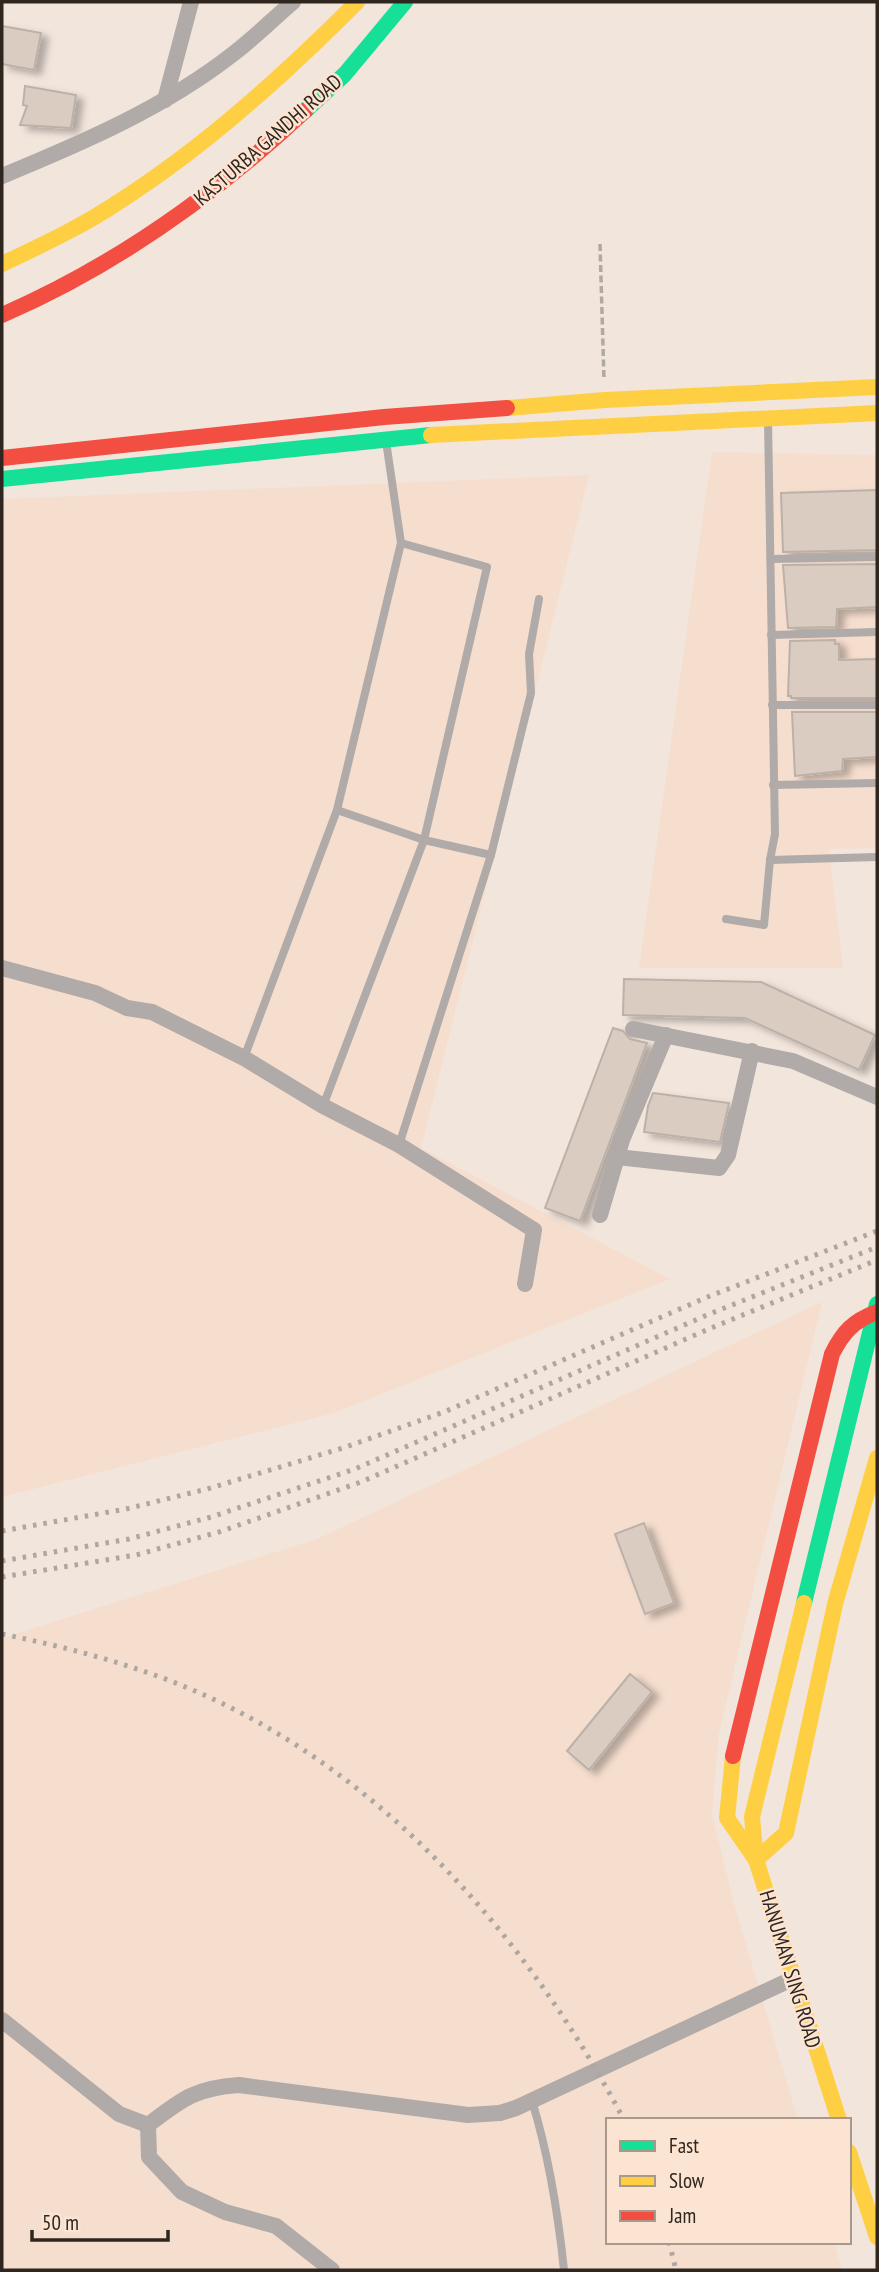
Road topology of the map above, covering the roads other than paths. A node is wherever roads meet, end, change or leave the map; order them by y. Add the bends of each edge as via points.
1 (191, 2) edge
2 (293, 2) edge
3 (357, 2) edge
4 (405, 2) edge
5 (165, 100) junction
6 (2, 176) edge
7 (2, 264) edge
8 (2, 315) edge
9 (877, 387) edge
10 (877, 413) edge
11 (384, 417) junction
12 (768, 417) junction
13 (385, 438) junction
14 (2, 458) edge
15 (2, 479) edge
16 (401, 543) junction
17 (877, 557) edge
18 (771, 559) junction
19 (539, 599) dead end
20 (877, 632) edge
21 (771, 635) junction
22 (772, 705) junction
23 (877, 705) edge
24 (877, 783) edge
25 (773, 785) junction
26 (337, 810) junction
27 (424, 840) junction
28 (491, 855) junction
29 (877, 857) edge
30 (770, 860) junction
31 (726, 919) dead end
32 (2, 968) edge
33 (633, 1029) dead end
34 (666, 1035) junction
35 (752, 1051) junction
36 (244, 1058) junction
37 (877, 1097) edge
38 (323, 1106) junction
39 (399, 1145) junction
40 (617, 1157) junction
41 (600, 1215) dead end
42 (525, 1284) dead end
43 (877, 1301) edge
44 (876, 1317) edge
45 (877, 1458) edge
46 (757, 1860) junction
47 (792, 1979) junction
48 (2, 2020) edge
49 (532, 2101) junction
50 (838, 2118) edge
51 (148, 2125) junction
52 (851, 2158) edge
53 (877, 2237) edge
54 (332, 2270) edge
55 (564, 2270) edge

1 - 5 street
2 - 5 street via 232,55
3 - 7 main road, KASTURBA GANDHI ROAD via 191,152 119,202
4 - 8 main road, KASTURBA GANDHI ROAD via 345,74 197,204
5 - 6 street
9 - 11 main road via 605,400
10 - 12 main road
11 - 13 lane
11 - 14 main road
12 - 13 main road
12 - 18 lane
13 - 15 main road
13 - 16 lane
16 - 26 lane
16 - 27 lane via 487,567
17 - 18 lane
18 - 21 lane
19 - 28 lane via 529,654 531,693
20 - 21 lane
21 - 22 lane
22 - 23 lane
22 - 25 lane
24 - 25 lane
25 - 30 lane via 775,834
26 - 27 lane
26 - 36 lane
27 - 28 lane
27 - 38 lane
28 - 39 lane
29 - 30 lane
30 - 31 lane via 764,925
32 - 36 street via 152,1012
33 - 34 street
34 - 35 street
34 - 40 street
35 - 37 street via 793,1061
35 - 40 street via 727,1155 719,1168
36 - 38 street
38 - 39 street
39 - 42 street via 534,1230
40 - 41 street
43 - 44 main road
44 - 46 main road, HANUMAN SING ROAD via 752,1816
44 - 46 main road via 860,1318 846,1327 832,1354 733,1756 727,1818
45 - 46 main road via 835,1604 786,1833
46 - 47 main road, HANUMAN SING ROAD
47 - 49 street
47 - 50 main road, HANUMAN SING ROAD
48 - 51 street via 119,2114
49 - 51 street via 500,2113 468,2115 226,2086 182,2099
49 - 55 lane via 551,2177
51 - 54 street via 149,2157 182,2192 225,2213 276,2226
52 - 53 main road

